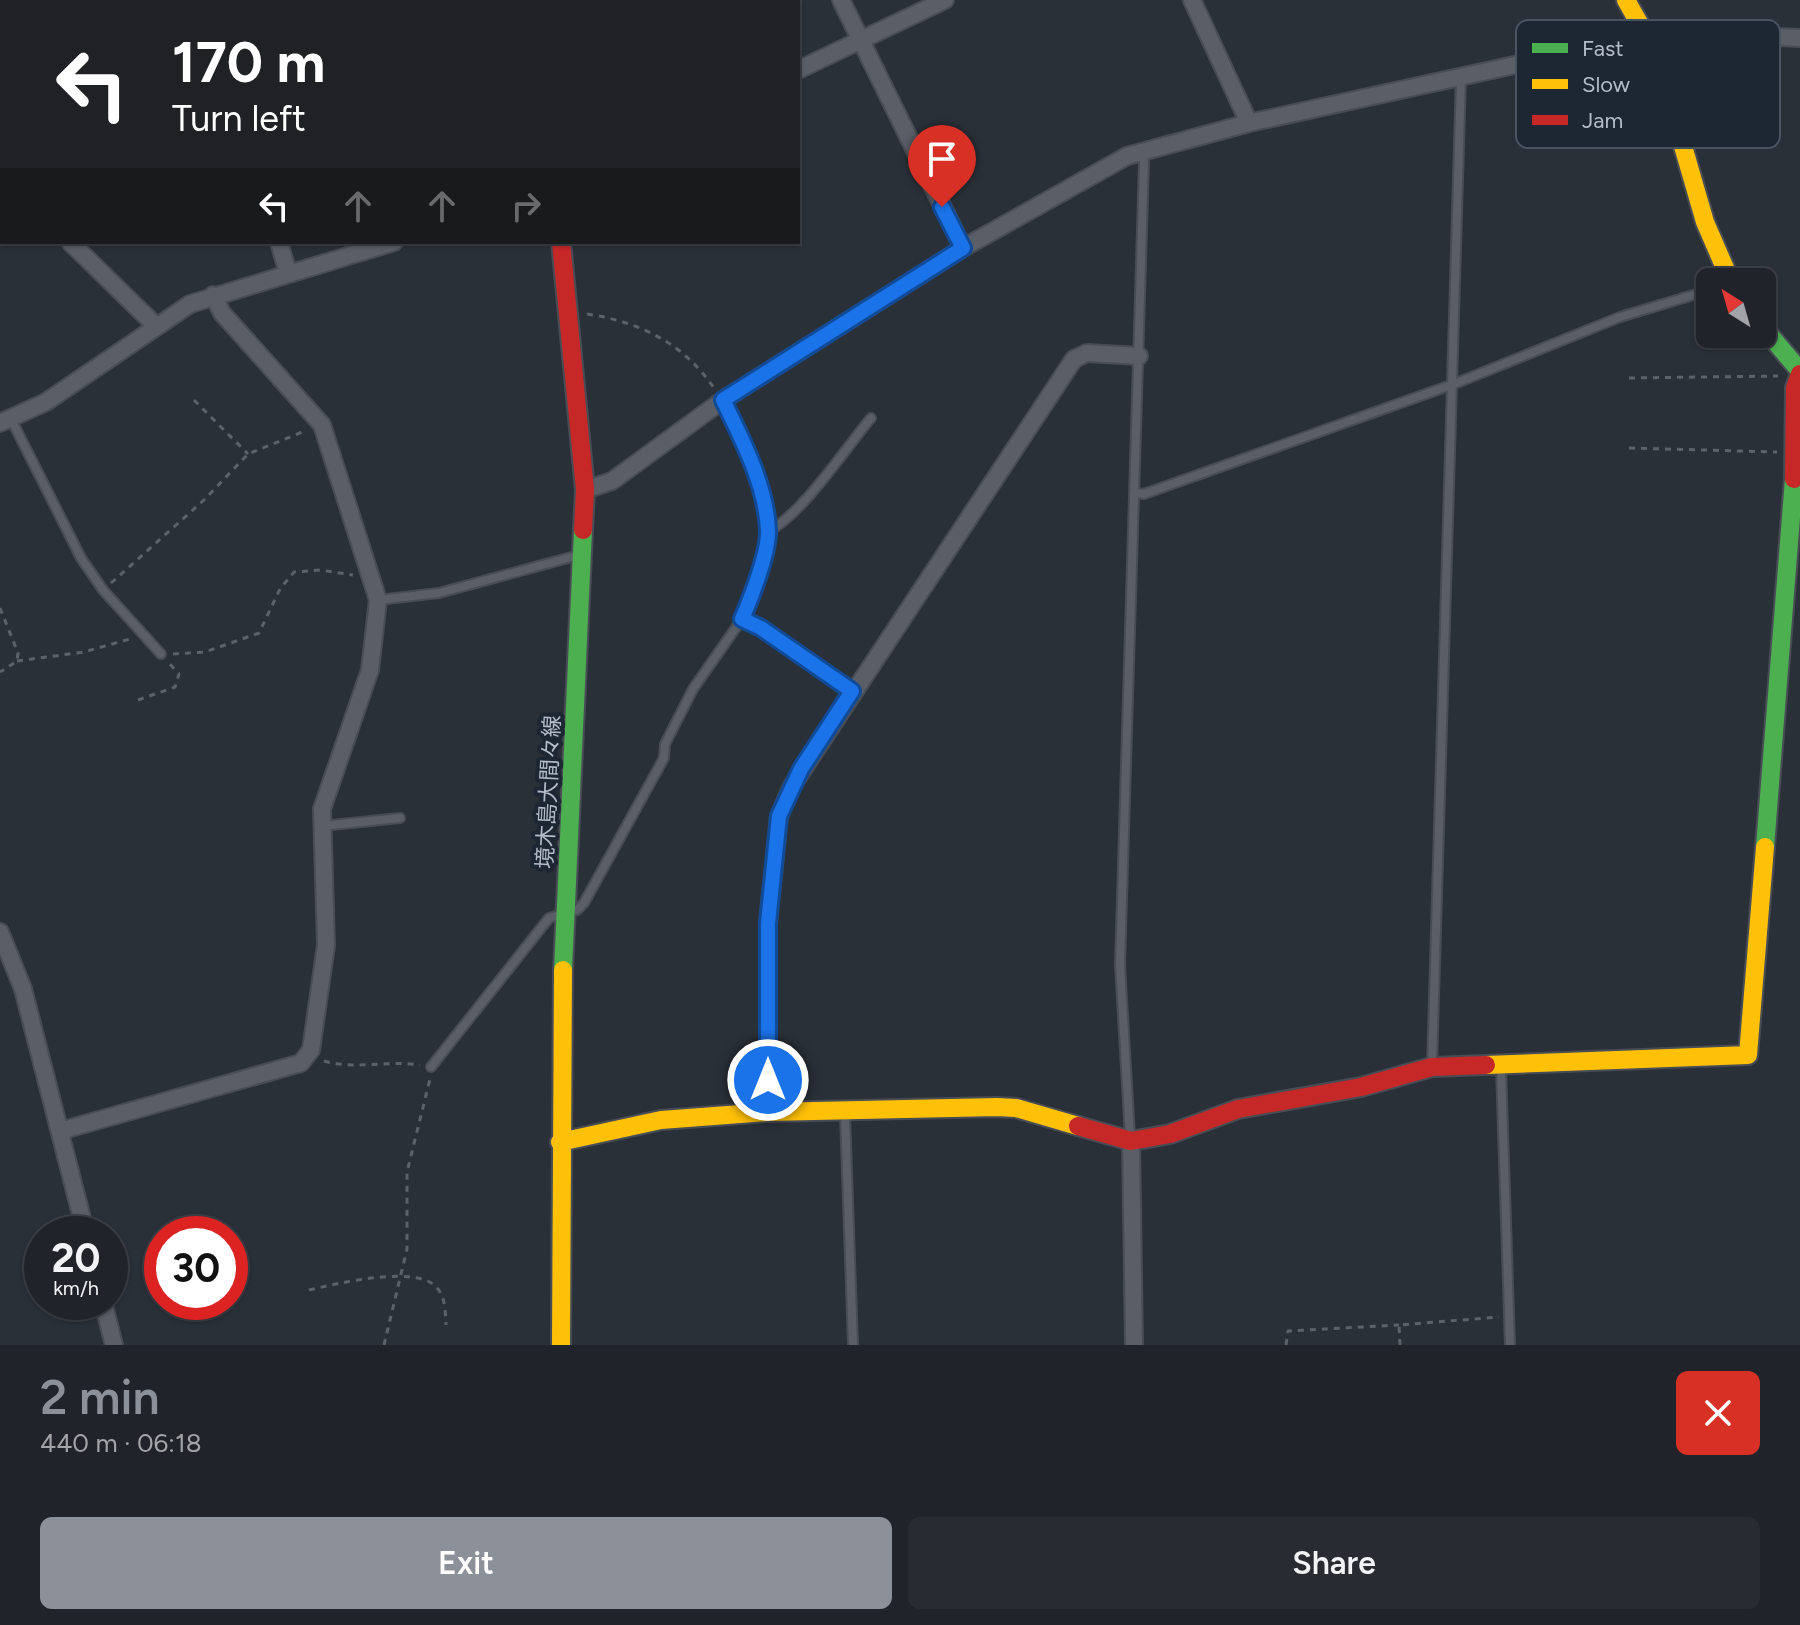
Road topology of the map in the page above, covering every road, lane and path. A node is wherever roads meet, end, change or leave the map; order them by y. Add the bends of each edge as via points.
1 (841, 0) edge
2 (945, 0) edge
3 (1192, 0) edge
4 (1626, 0) edge
5 (1638, 20) edge
6 (1780, 37) edge
7 (1800, 38) edge
8 (861, 40) junction
9 (1516, 64) edge
10 (800, 69) edge
11 (1461, 76) junction
12 (1249, 123) junction
13 (1682, 148) edge
14 (1141, 151) junction
15 (72, 244) edge
16 (280, 244) edge
17 (387, 244) edge
18 (561, 244) edge
19 (963, 248) junction
20 (1725, 268) edge
21 (288, 273) junction
22 (1696, 294) edge
23 (213, 295) junction
24 (568, 311) junction
25 (155, 325) junction
26 (1776, 346) edge
27 (1139, 356) junction
28 (1629, 378) dead end
29 (1798, 378) edge
30 (1454, 384) junction
31 (194, 400) dead end
32 (723, 400) junction
33 (871, 418) dead end
34 (6, 421) edge
35 (322, 425) junction
36 (1629, 448) dead end
37 (1796, 452) junction
38 (248, 454) junction
39 (585, 490) junction
40 (1136, 493) junction
41 (769, 531) junction
42 (585, 554) junction
43 (371, 575) junction
44 (103, 590) junction
45 (378, 600) junction
46 (0, 608) edge
47 (742, 619) junction
48 (143, 636) junction
49 (161, 654) junction
50 (17, 661) junction
51 (0, 672) edge
52 (852, 691) junction
53 (138, 700) dead end
54 (400, 818) dead end
55 (322, 826) junction
56 (566, 912) junction
57 (0, 932) edge
58 (308, 1057) junction
59 (1501, 1064) junction
60 (431, 1067) junction
61 (1432, 1067) junction
62 (845, 1110) junction
63 (768, 1112) junction
64 (60, 1131) junction
65 (1131, 1141) junction
66 (560, 1142) junction
67 (81, 1216) edge
68 (402, 1277) junction
69 (309, 1290) dead end
70 (1509, 1317) junction
71 (108, 1320) edge
72 (446, 1325) dead end
73 (1399, 1325) junction
74 (114, 1345) edge
75 (384, 1345) edge
76 (561, 1345) edge
77 (853, 1345) edge
78 (1134, 1345) edge
79 (1286, 1345) edge
80 (1400, 1345) edge
81 (1510, 1345) edge

1 - 8 street
2 - 8 street
3 - 12 street
4 - 5 street
6 - 7 street
8 - 10 street
8 - 19 street
9 - 11 street
11 - 12 street
11 - 30 lane
12 - 14 street
13 - 20 street
14 - 19 street
14 - 27 lane
15 - 25 street
16 - 21 street
17 - 21 street
18 - 24 street, 境木島大間々線
19 - 32 street
21 - 23 street
22 - 30 lane via 1620,317
23 - 25 street
23 - 35 street via 222,313
24 - 32 path via 632,324 677,346
24 - 39 street, 境木島大間々線
25 - 34 street via 65,390
26 - 29 street
27 - 40 lane
27 - 52 street via 1087,353 1074,359
28 - 29 path
29 - 37 street
30 - 40 lane
30 - 61 lane
31 - 38 path
32 - 39 street via 612,481
32 - 41 lane via 755,474
33 - 41 lane via 808,496
34 - 44 lane
35 - 38 path
35 - 43 street
36 - 37 path
37 - 59 street via 1748,1055
38 - 44 path
39 - 42 street, 境木島大間々線
40 - 65 lane via 1120,965
41 - 47 lane via 758,581
42 - 45 lane via 439,593
42 - 56 street, 境木島大間々線
43 - 45 street
43 - 49 path via 294,572 259,633 205,652
44 - 48 lane
45 - 55 street via 370,670 326,793
46 - 50 path via 16,644
47 - 52 lane
47 - 56 lane via 693,689 665,744 664,758 594,888 577,910
48 - 49 lane
48 - 50 path via 84,652
49 - 53 path via 179,674 178,681 165,693
50 - 51 path
52 - 63 street via 801,769 779,816 768,923
54 - 55 lane
55 - 58 street via 326,945
56 - 60 lane via 549,918
56 - 66 street, 境木島大間々線
57 - 64 street via 23,989
58 - 60 path via 337,1065 396,1062
58 - 64 street
59 - 61 street
59 - 70 lane
60 - 68 path via 407,1172
61 - 65 street via 1348,1090 1238,1109 1170,1134
62 - 63 street
62 - 65 street via 1016,1108
62 - 77 lane
63 - 66 street via 661,1120
64 - 67 street
65 - 78 street
66 - 76 street, 境木島大間々線
68 - 69 path via 356,1279
68 - 72 path via 437,1286
68 - 75 path
70 - 73 path
70 - 81 lane
71 - 74 street
73 - 79 path via 1288,1331
73 - 80 path

